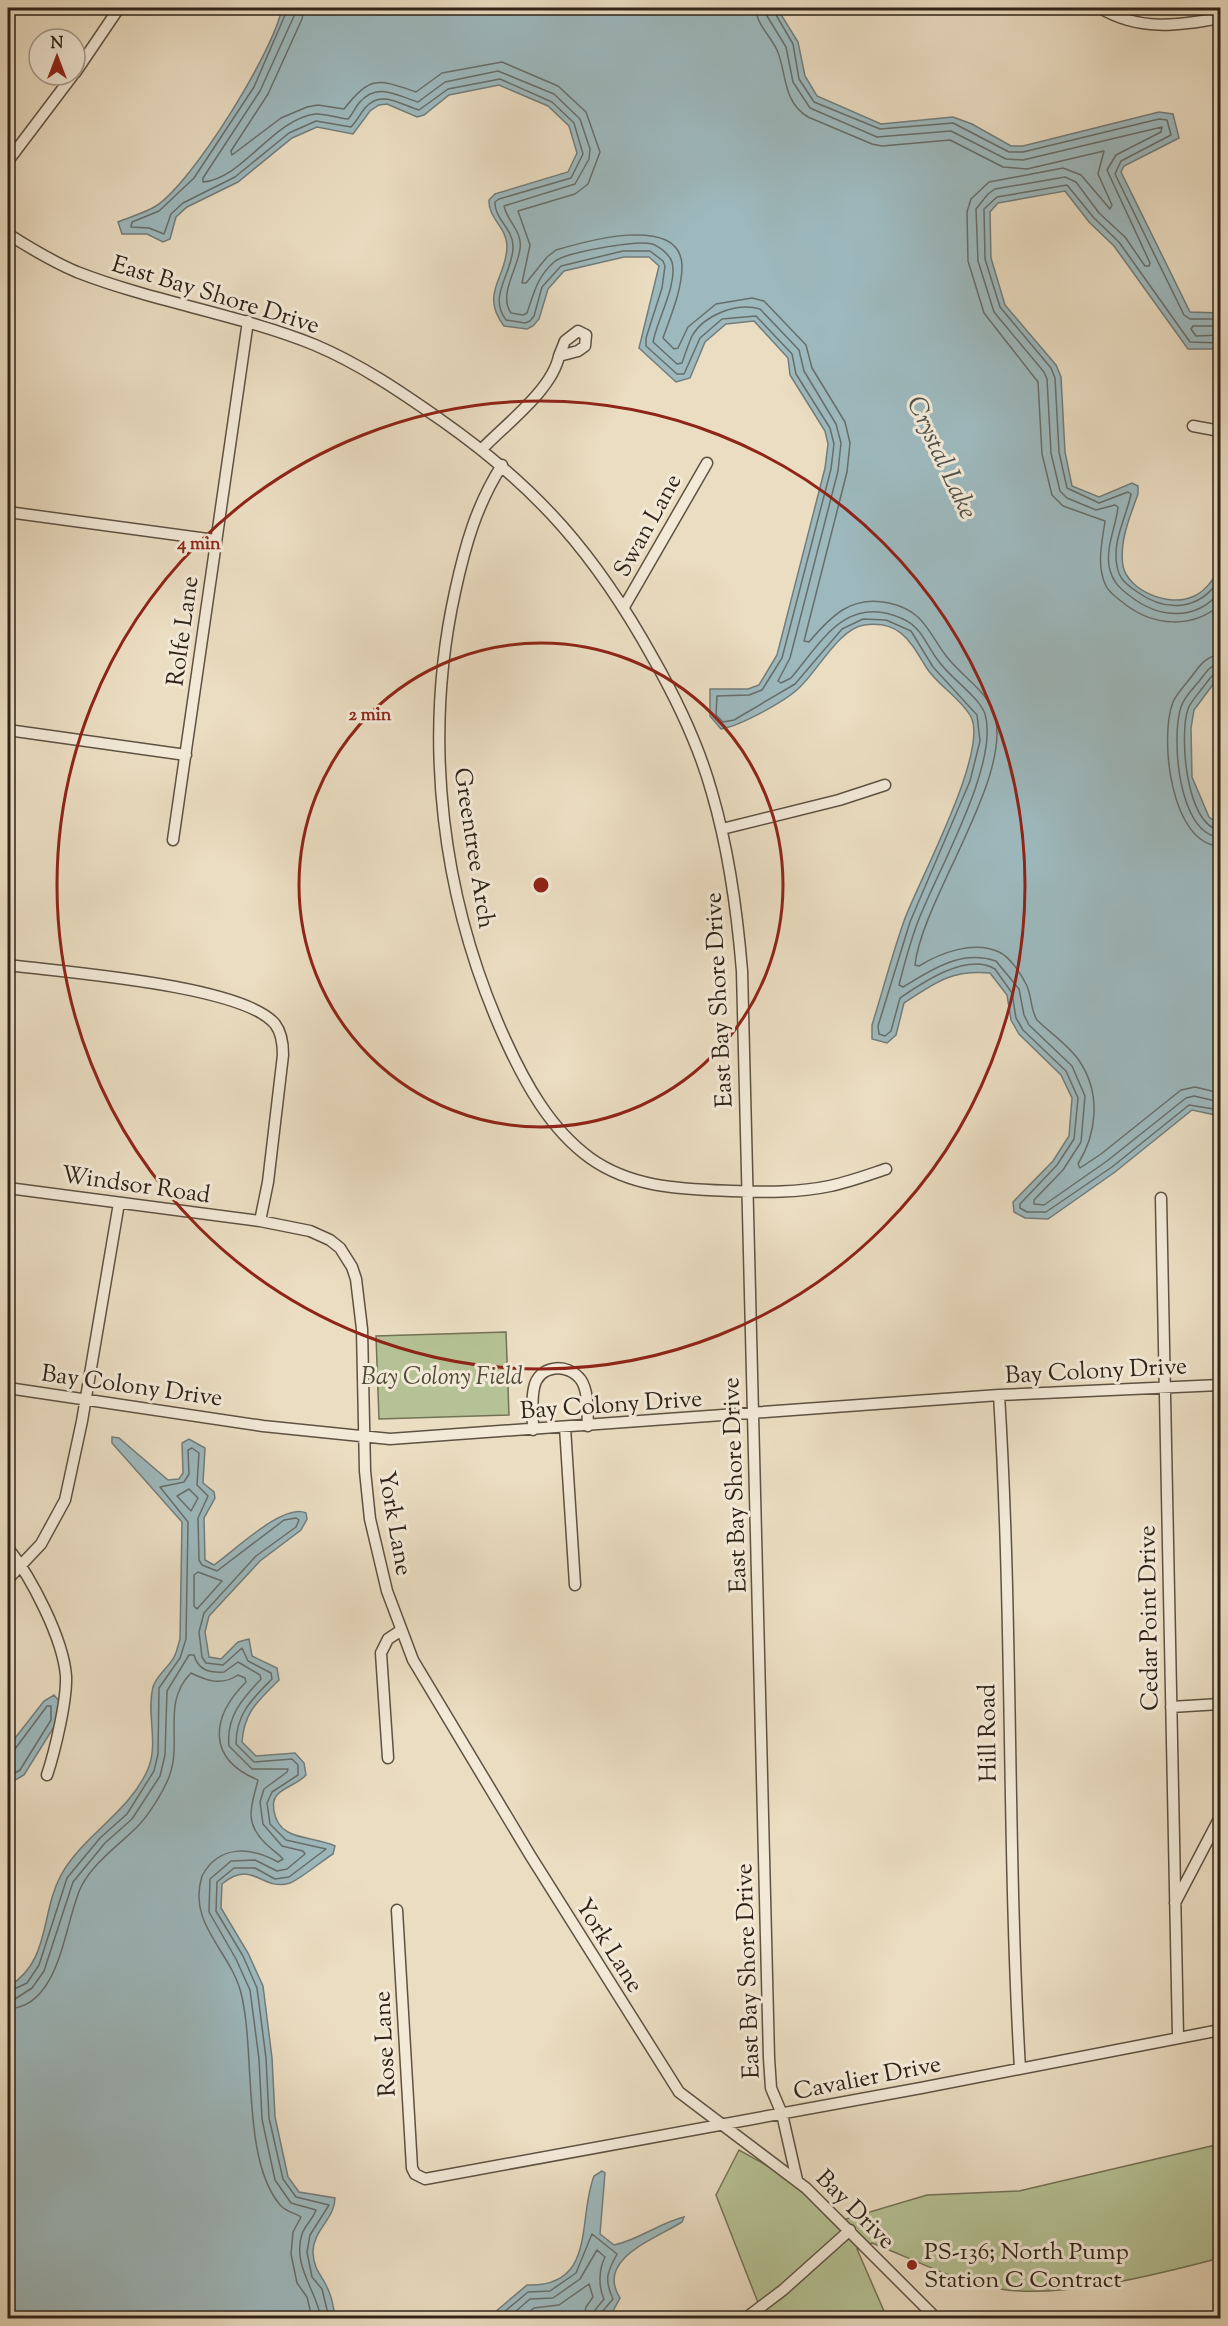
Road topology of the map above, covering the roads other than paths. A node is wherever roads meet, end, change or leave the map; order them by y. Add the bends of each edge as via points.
1 (119, 8) edge
2 (1100, 8) edge
3 (1221, 18) edge
4 (87, 55) edge
5 (64, 87) edge
6 (8, 161) edge
7 (8, 234) edge
8 (248, 321) junction
9 (559, 356) dead end
10 (1193, 426) dead end
11 (1221, 431) edge
12 (482, 449) junction
13 (706, 463) dead end
14 (502, 465) junction
15 (8, 512) edge
16 (216, 540) junction
17 (624, 607) junction
18 (8, 730) edge
19 (186, 755) junction
20 (885, 785) dead end
21 (722, 829) junction
22 (173, 840) dead end
23 (8, 964) edge
24 (886, 1168) dead end
25 (8, 1188) edge
26 (746, 1191) junction
27 (1161, 1198) dead end
28 (119, 1203) junction
29 (260, 1221) junction
30 (1221, 1385) edge
31 (1163, 1387) junction
32 (8, 1388) edge
33 (999, 1395) junction
34 (84, 1400) junction
35 (752, 1414) junction
36 (588, 1426) junction
37 (566, 1427) junction
38 (533, 1430) junction
39 (365, 1438) junction
40 (8, 1548) edge
41 (23, 1566) junction
42 (8, 1579) edge
43 (575, 1585) dead end
44 (400, 1631) junction
45 (1221, 1704) edge
46 (1171, 1707) junction
47 (388, 1758) dead end
48 (47, 1775) dead end
49 (1221, 1817) edge
50 (1175, 1903) junction
51 (397, 1910) dead end
52 (1221, 2030) edge
53 (1178, 2037) junction
54 (1020, 2069) junction
55 (782, 2114) junction
56 (724, 2124) junction
57 (415, 2174) joint
58 (797, 2180) junction
59 (850, 2230) junction
60 (937, 2318) edge
61 (746, 2319) edge

1 - 4 street
2 - 3 street via 1142,25
5 - 6 street
7 - 8 street, East Bay Shore Drive via 76,271
8 - 12 street, East Bay Shore Drive via 345,359 415,401
8 - 16 street, Rolfe Lane
9 - 12 street via 543,388
10 - 11 street
12 - 14 street, East Bay Shore Drive
13 - 17 street, Swan Lane
14 - 17 street, East Bay Shore Drive via 570,534
14 - 26 street, Greentree Arch via 485,491 468,534 450,617 440,698 443,816 468,940 512,1053 546,1113 579,1149 613,1172 655,1186
15 - 16 street
16 - 19 street, Rolfe Lane
17 - 21 street, East Bay Shore Drive via 675,699 712,790
18 - 19 street
19 - 22 street, Rolfe Lane
20 - 21 street
21 - 26 street, East Bay Shore Drive via 737,906 742,971
23 - 29 street via 232,1000 271,1020 281,1035 283,1055
24 - 26 street, Greentree Arch via 832,1186
25 - 28 street, Windsor Road
26 - 35 street, East Bay Shore Drive
27 - 31 street, Cedar Point Drive
28 - 29 street, Windsor Road
28 - 34 street
29 - 39 street, York Lane via 319,1234 340,1248 352,1267 362,1329
30 - 31 street, Bay Colony Drive
31 - 33 street, Bay Colony Drive
31 - 46 street, Cedar Point Drive
32 - 34 street, Bay Colony Drive
33 - 35 street, Bay Colony Drive
33 - 54 street, Hill Road via 1010,1855
34 - 39 street, Bay Colony Drive
34 - 41 street via 65,1500 41,1544
35 - 36 street, Bay Colony Drive
35 - 55 street, East Bay Shore Drive via 769,2058 771,2088
36 - 37 street, Bay Colony Drive
36 - 38 street via 581,1381 571,1371 555,1368 541,1374 534,1388
37 - 38 street, Bay Colony Drive
37 - 43 street
38 - 39 street, Bay Colony Drive
39 - 44 street, York Lane via 370,1520
40 - 41 street
41 - 42 street
41 - 48 street via 43,1606 66,1677
44 - 47 street via 388,1640 381,1653
44 - 56 street, York Lane via 448,1721 667,2074 687,2100
45 - 46 street
46 - 50 street, Cedar Point Drive
49 - 50 street
50 - 53 street, Cedar Point Drive
51 - 57 street, Rose Lane
52 - 53 street, Cavalier Drive
53 - 54 street, Cavalier Drive
54 - 55 street, Cavalier Drive
55 - 56 street, Cavalier Drive
55 - 58 street, Bay Drive
56 - 57 street, Cavalier Drive via 463,2173 425,2179
56 - 58 street, Bay Drive
58 - 59 street, Bay Drive
59 - 60 street, Bay Drive
59 - 61 street

